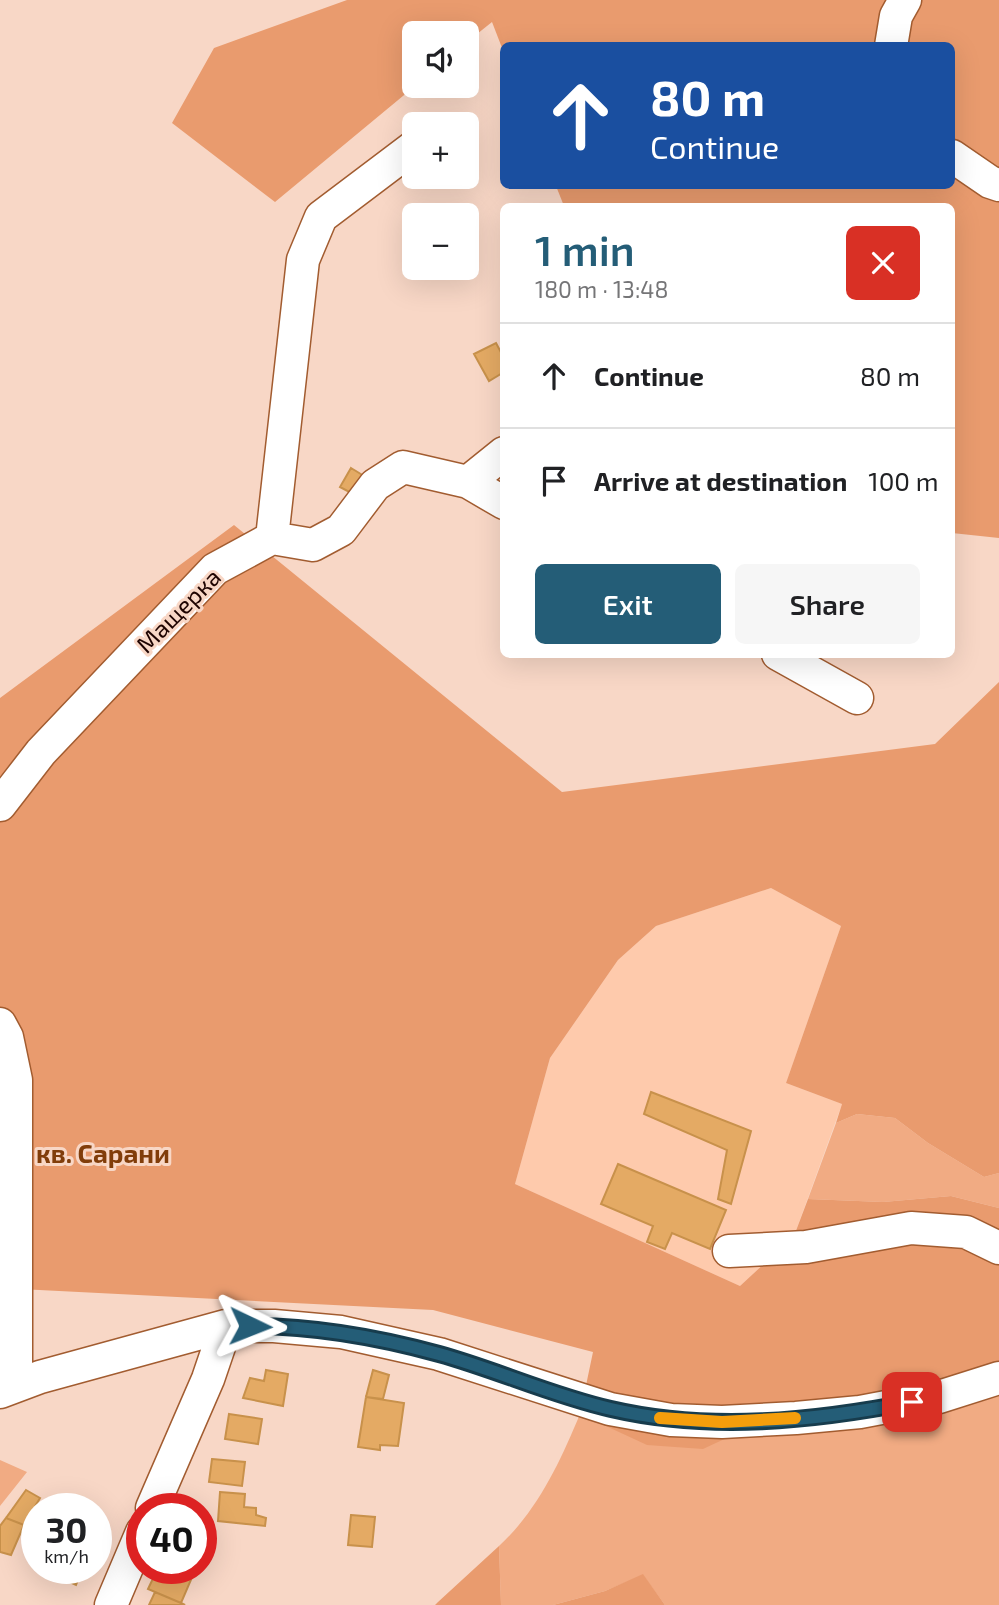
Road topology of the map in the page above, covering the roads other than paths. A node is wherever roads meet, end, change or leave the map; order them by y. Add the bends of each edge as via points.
1 (905, 0) edge
2 (892, 42) edge
3 (402, 156) edge
4 (955, 158) edge
5 (999, 185) edge
6 (500, 456) edge
7 (468, 482) junction
8 (500, 501) edge
9 (272, 538) junction
10 (785, 658) edge
11 (857, 698) dead end
12 (0, 805) edge
13 (0, 1024) edge
14 (999, 1248) edge
15 (729, 1251) dead end
16 (226, 1326) junction
17 (999, 1378) edge
18 (8, 1388) edge
19 (159, 1493) edge
20 (126, 1570) edge
21 (111, 1605) edge

1 - 2 street via 896,16
3 - 9 street via 321,217 303,260
4 - 5 street
6 - 7 street
7 - 8 street
7 - 9 street via 403,467 375,485 341,530 313,545
9 - 12 street, Мащерка via 215,569 40,752
10 - 11 street
13 - 18 street via 16,1080
14 - 15 street via 966,1232 911,1228 806,1247
16 - 17 street via 341,1332 439,1354 610,1409 671,1420 722,1422 860,1412
16 - 18 street
16 - 19 street
20 - 21 street

